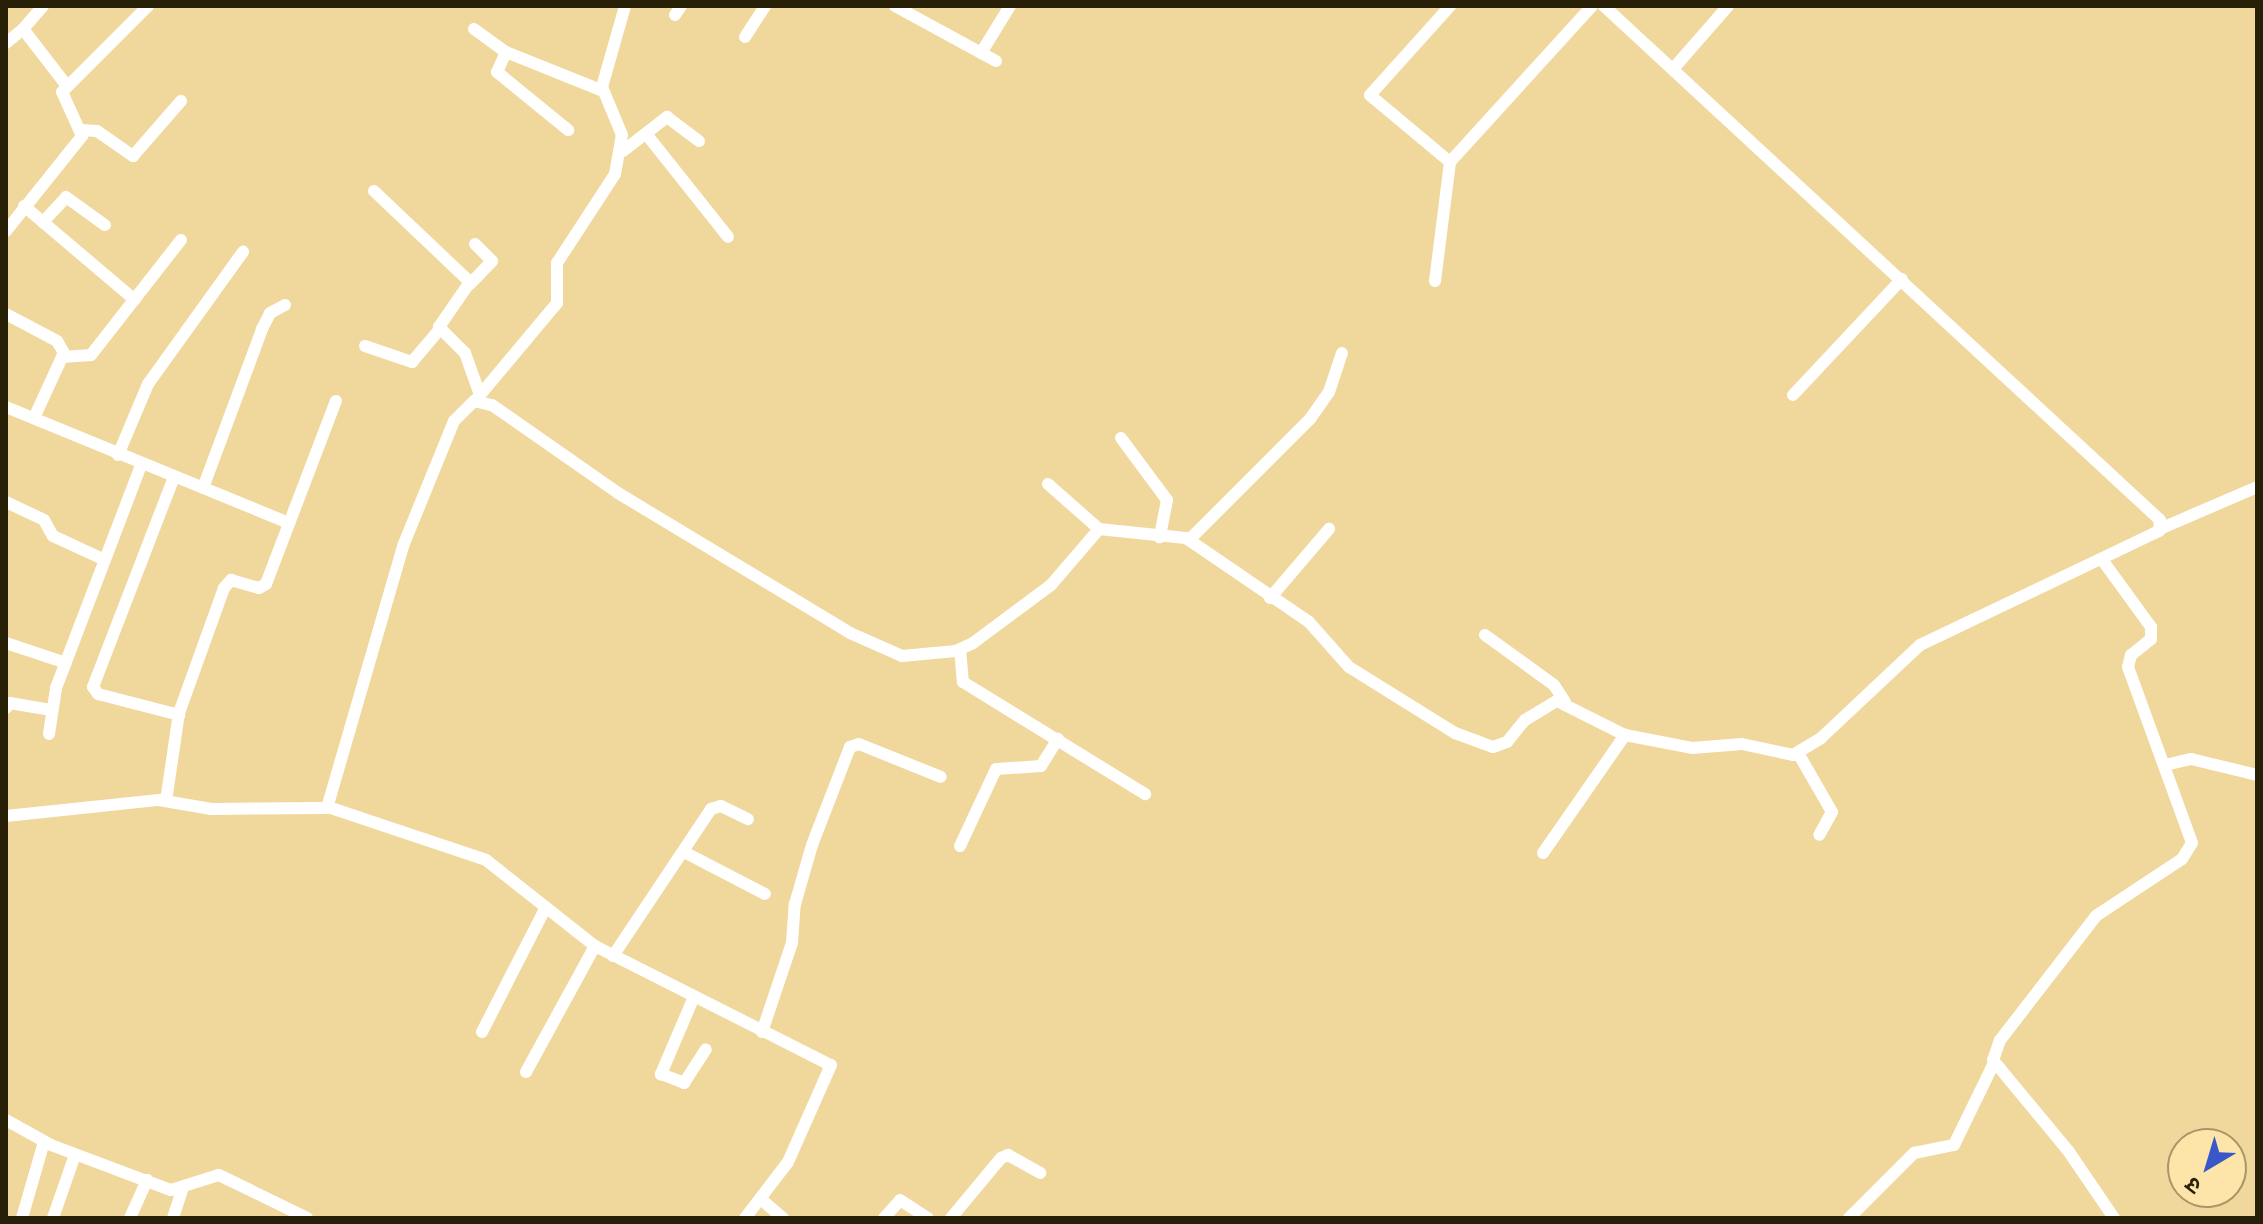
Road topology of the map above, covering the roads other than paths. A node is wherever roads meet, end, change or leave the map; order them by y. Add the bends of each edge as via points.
1 (43, 6) edge
2 (148, 6) edge
3 (625, 6) edge
4 (765, 6) edge
5 (895, 6) edge
6 (1010, 6) edge
7 (1450, 6) edge
8 (1592, 6) edge
9 (1604, 6) edge
10 (1728, 6) edge
11 (23, 29) junction
12 (474, 29) dead end
13 (745, 37) dead end
14 (6, 43) edge
15 (506, 52) junction
16 (981, 53) junction
17 (996, 61) dead end
18 (1673, 69) junction
19 (67, 86) junction
20 (603, 91) junction
21 (181, 101) dead end
22 (82, 130) junction
23 (568, 130) dead end
24 (647, 135) junction
25 (699, 141) dead end
26 (623, 151) junction
27 (1450, 162) junction
28 (374, 191) dead end
29 (24, 206) junction
30 (43, 222) junction
31 (105, 225) dead end
32 (6, 231) edge
33 (728, 237) dead end
34 (181, 240) dead end
35 (475, 244) dead end
36 (243, 252) dead end
37 (1902, 279) junction
38 (1435, 281) dead end
39 (470, 284) junction
40 (135, 300) junction
41 (285, 305) dead end
42 (6, 314) edge
43 (440, 329) junction
44 (365, 346) dead end
45 (1342, 353) dead end
46 (65, 355) junction
47 (1793, 395) dead end
48 (477, 396) junction
49 (336, 401) dead end
50 (6, 407) edge
51 (34, 418) junction
52 (1121, 438) dead end
53 (118, 455) junction
54 (141, 465) junction
55 (174, 477) junction
56 (1048, 484) dead end
57 (2257, 487) edge
58 (203, 488) junction
59 (6, 502) edge
60 (289, 523) junction
61 (2162, 528) junction
62 (1099, 529) junction
63 (1329, 529) dead end
64 (1160, 537) junction
65 (1189, 540) junction
66 (105, 560) junction
67 (2103, 561) junction
68 (1270, 598) junction
69 (1485, 635) dead end
70 (6, 643) edge
71 (960, 649) junction
72 (66, 663) junction
73 (1565, 702) junction
74 (6, 708) edge
75 (51, 710) junction
76 (179, 715) junction
77 (49, 734) dead end
78 (1625, 735) junction
79 (1058, 739) junction
80 (1798, 753) junction
81 (2165, 765) junction
82 (2257, 775) edge
83 (941, 777) dead end
84 (1145, 794) dead end
85 (166, 801) junction
86 (328, 807) junction
87 (6, 816) edge
88 (748, 819) dead end
89 (1819, 835) dead end
90 (960, 846) dead end
91 (684, 852) junction
92 (1543, 853) dead end
93 (765, 894) dead end
94 (546, 907) junction
95 (595, 946) junction
96 (613, 956) junction
97 (693, 999) junction
98 (482, 1032) dead end
99 (762, 1032) junction
100 (706, 1049) dead end
101 (1994, 1063) junction
102 (526, 1072) dead end
103 (6, 1120) edge
104 (44, 1142) junction
105 (75, 1155) junction
106 (1040, 1173) dead end
107 (147, 1180) junction
108 (182, 1190) junction
109 (762, 1200) junction
110 (22, 1218) edge
111 (53, 1218) edge
112 (130, 1218) edge
113 (173, 1218) edge
114 (307, 1218) edge
115 (745, 1218) edge
116 (783, 1218) edge
117 (884, 1218) edge
118 (928, 1218) edge
119 (951, 1218) edge
120 (1849, 1218) edge
121 (2114, 1218) edge

1 - 11 street
2 - 19 street
3 - 20 street
4 - 13 street
5 - 16 street
6 - 16 street
7 - 27 street via 1370,95
8 - 27 street
9 - 18 street
10 - 18 street
11 - 14 street
11 - 19 street
12 - 15 street
15 - 20 street
15 - 23 street via 497,72
16 - 17 street
18 - 37 street
19 - 22 street via 61,97
20 - 26 street via 619,125
21 - 22 street via 133,156 97,131
22 - 29 street via 79,141
24 - 25 street via 669,117
24 - 26 street
24 - 33 street
26 - 48 street via 609,186 557,263 557,303
27 - 38 street
28 - 39 street
29 - 30 street
29 - 32 street
30 - 31 street via 66,197
30 - 40 street
34 - 40 street
35 - 39 street via 492,261
36 - 53 street via 148,384
37 - 47 street
37 - 61 street via 2160,520
39 - 43 street
40 - 46 street via 89,357
41 - 58 street via 270,313 262,329
42 - 46 street via 57,341
43 - 44 street via 412,362
43 - 48 street via 465,353
45 - 65 street via 1329,392 1310,419
46 - 51 street
48 - 71 street via 618,493 868,643 902,656
48 - 86 street via 454,421 403,546
49 - 60 street
50 - 51 street
51 - 53 street
52 - 64 street via 1167,500
53 - 54 street
54 - 55 street
54 - 66 street
55 - 58 street
55 - 76 street via 93,687 98,694
56 - 62 street
57 - 61 street
58 - 60 street
59 - 66 street via 44,520 53,536
60 - 76 street via 266,584 226,584
61 - 67 street
62 - 64 street
62 - 71 street via 1051,585
63 - 68 street
64 - 65 street
65 - 68 street
66 - 72 street
67 - 80 street via 1920,645
67 - 81 street via 2151,627 2151,639 2131,655 2128,667
68 - 73 street via 1309,622 1349,667 1477,743 1500,746 1537,711
69 - 73 street via 1554,685
70 - 72 street
71 - 79 street via 963,682
72 - 75 street
73 - 78 street
74 - 75 street via 10,703
75 - 77 street
76 - 85 street
78 - 80 street via 1692,748 1742,744
78 - 92 street
79 - 84 street
79 - 90 street via 1041,766 996,769
80 - 89 street via 1832,812
81 - 82 street via 2191,759
81 - 101 street via 2190,828 2190,849 2096,916 2000,1040
83 - 99 street via 859,744 850,747 812,845 795,904 792,943
85 - 86 street via 211,809
85 - 87 street
86 - 94 street via 486,860
88 - 91 street via 715,806
91 - 93 street
91 - 96 street
94 - 95 street
94 - 98 street
95 - 96 street
95 - 102 street
96 - 97 street
97 - 99 street
97 - 100 street via 661,1074 684,1083
99 - 109 street via 832,1068 788,1162
101 - 120 street via 1952,1147 1914,1153
101 - 121 street via 2069,1152
103 - 104 street
104 - 105 street
104 - 110 street
105 - 107 street
105 - 111 street
106 - 119 street via 1008,1155 1001,1158
107 - 108 street
107 - 112 street
108 - 113 street
108 - 114 street via 219,1175
109 - 115 street
109 - 116 street
117 - 118 street via 900,1200

